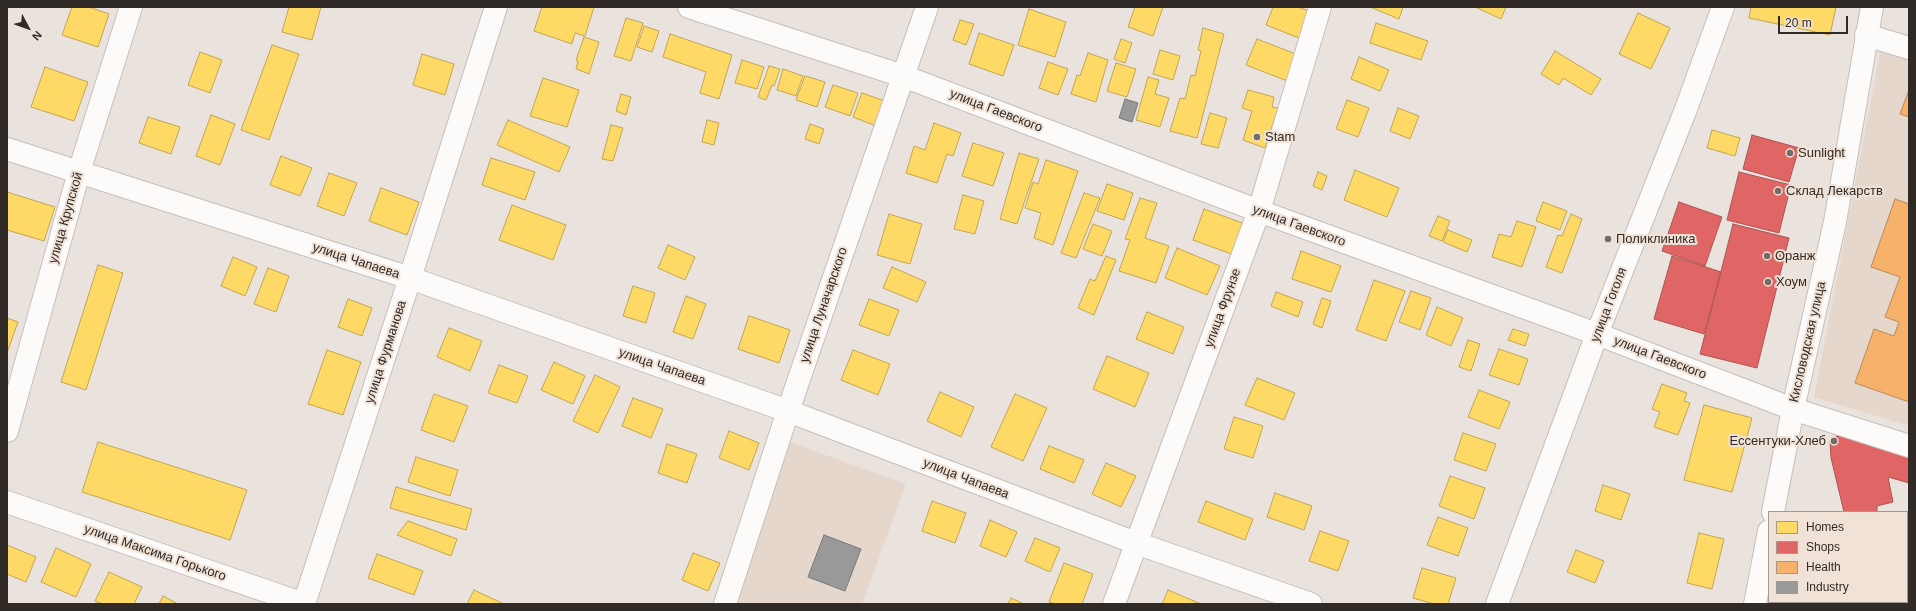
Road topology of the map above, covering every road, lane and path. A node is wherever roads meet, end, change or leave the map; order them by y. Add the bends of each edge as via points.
1 (131, 7) edge
2 (496, 7) edge
3 (689, 7) edge
4 (927, 7) edge
5 (1320, 7) edge
6 (1723, 7) edge
7 (1872, 7) edge
8 (1866, 34) junction
9 (1909, 48) edge
10 (903, 76) junction
11 (7, 149) edge
12 (79, 172) junction
13 (1259, 211) junction
14 (410, 278) junction
15 (1597, 334) junction
16 (1793, 410) junction
17 (788, 412) junction
18 (7, 431) edge
19 (1909, 446) edge
20 (7, 502) edge
21 (1773, 511) edge
22 (1768, 536) edge
23 (1136, 543) junction
24 (304, 604) edge
25 (725, 604) edge
26 (1114, 604) edge
27 (1311, 604) edge
28 (1497, 604) edge
29 (1755, 604) edge

1 - 12 street, улица Крупской
2 - 14 street, улица Фурманова
3 - 10 street, улица Гаевского
4 - 10 street, улица Луначарского
5 - 13 street, улица Фрунзе
6 - 15 street, улица Гоголя via 1686,109
7 - 8 street, Кисловодская улица
8 - 9 street
8 - 16 street, Кисловодская улица via 1835,222
10 - 13 street, улица Гаевского
10 - 17 street, улица Луначарского
11 - 12 street, улица Чапаева
12 - 14 street, улица Чапаева
12 - 18 street, улица Крупской
13 - 15 street, улица Гаевского
13 - 23 street, улица Фрунзе
14 - 17 street, улица Чапаева
14 - 24 street, улица Фурманова
15 - 16 street, улица Гаевского
15 - 28 street, улица Гоголя
16 - 19 street, улица Гаевского
16 - 21 street, Кисловодская улица
17 - 23 street, улица Чапаева
17 - 25 street, улица Луначарского
20 - 24 street, улица Максима Горького
22 - 29 street
23 - 26 street, улица Фрунзе
23 - 27 street, улица Чапаева

